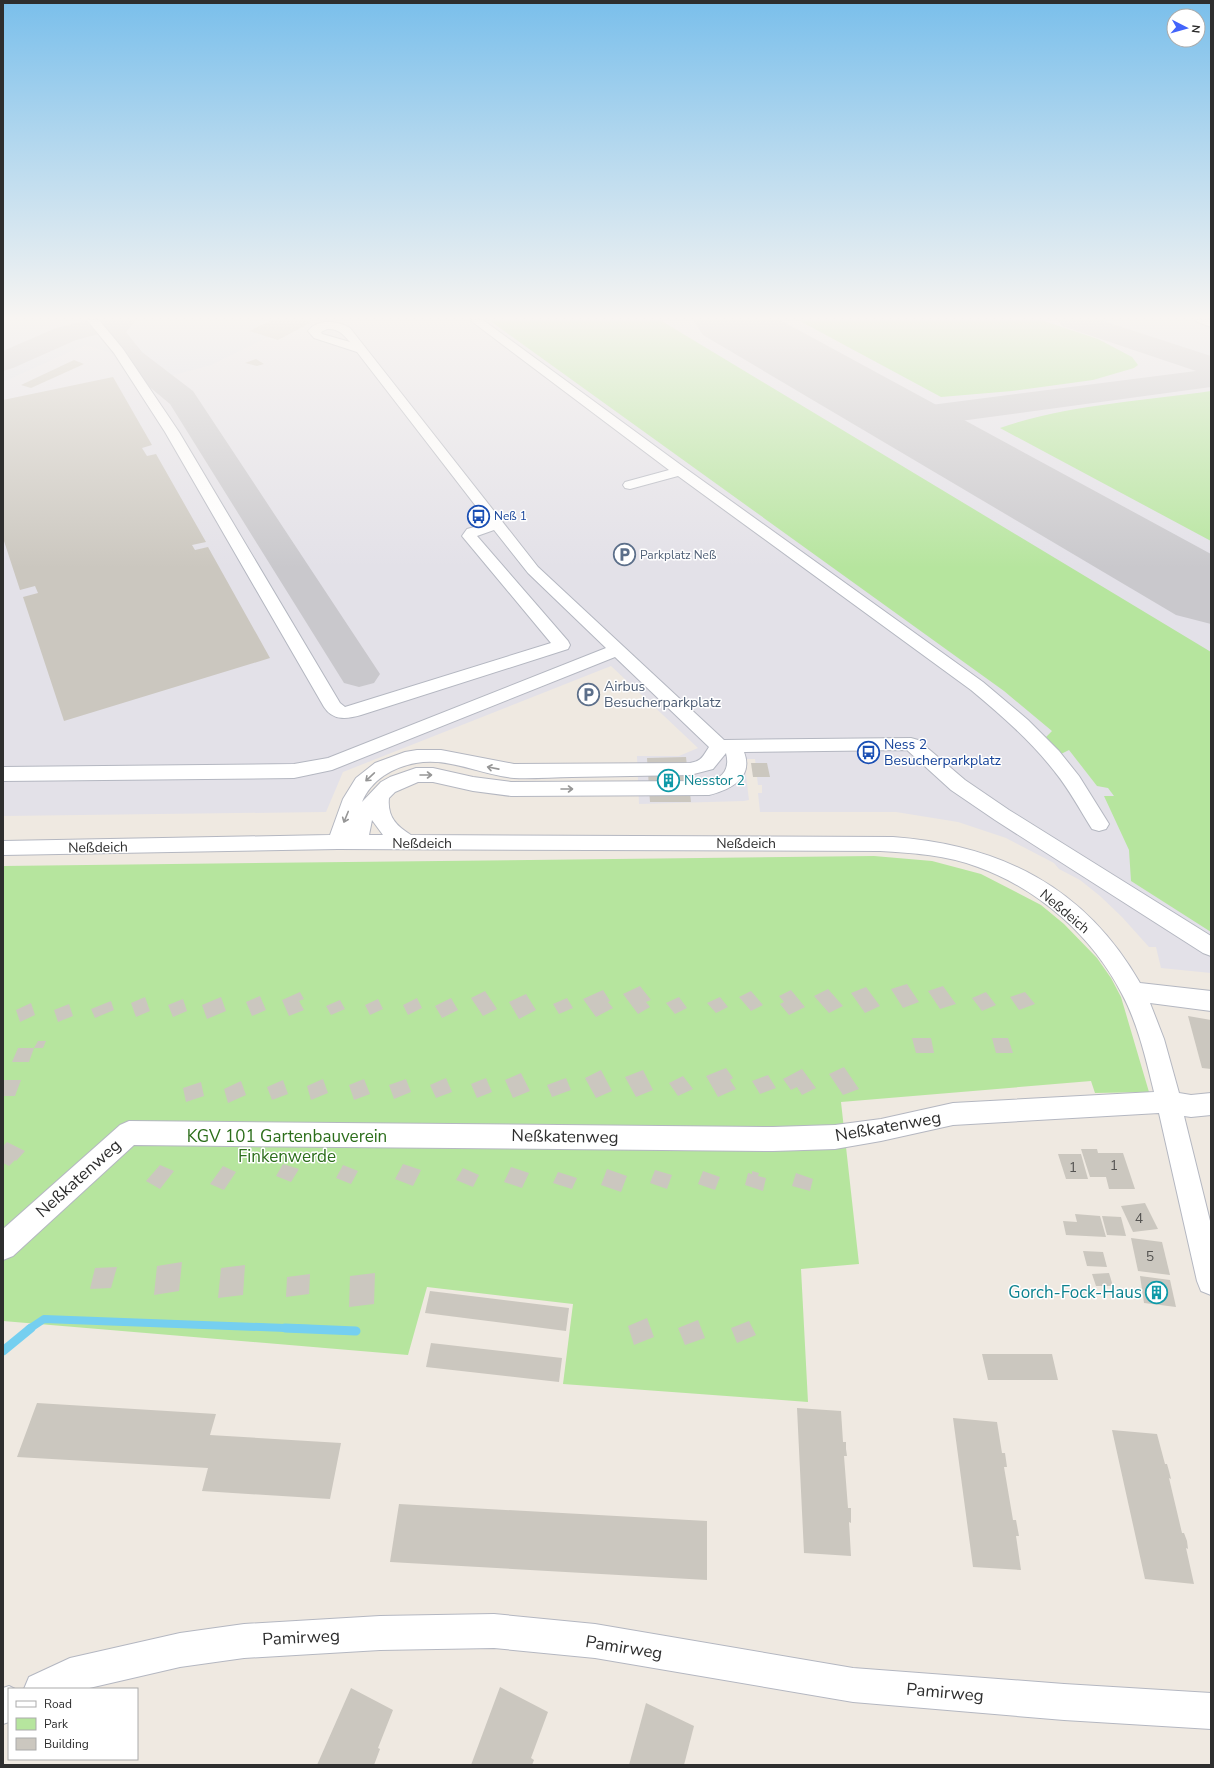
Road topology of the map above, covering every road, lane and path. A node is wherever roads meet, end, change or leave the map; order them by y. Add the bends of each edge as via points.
1 (153, 403) edge
2 (401, 403) edge
3 (587, 403) edge
4 (680, 471) junction
5 (630, 485) dead end
6 (497, 525) junction
7 (562, 645) junction
8 (616, 650) junction
9 (580, 665) junction
10 (726, 746) junction
11 (3, 774) edge
12 (379, 796) junction
13 (1099, 824) dead end
14 (347, 842) junction
15 (408, 842) junction
16 (3, 848) edge
17 (1211, 947) edge
18 (1133, 992) junction
19 (1211, 1001) edge
20 (1168, 1102) junction
21 (1211, 1104) edge
22 (3, 1247) edge
23 (1211, 1281) edge
24 (43, 1688) edge
25 (1211, 1711) edge

1 - 7 street via 336,710 344,713 355,711
2 - 6 street
3 - 4 street
4 - 5 street
4 - 13 street via 977,686 1015,717 1062,767
6 - 7 street via 470,533 469,536
6 - 8 street via 533,570
7 - 9 street
8 - 9 street
8 - 10 street
9 - 11 street via 317,768 276,772
12 -> 10 street via 397,782 424,774 511,789 718,787 731,778 737,766 735,751
10 -> 14 street via 716,750 711,762 699,768 514,771 441,756 424,755 404,759 373,773 356,792 343,824
10 - 17 street via 911,744 958,785 1002,815
12 - 14 street via 364,814
12 - 15 street via 378,808 384,824
14 - 15 street, Neßdeich
14 - 16 street, Neßdeich
15 - 18 street, Neßdeich via 903,844 946,851 986,862 1009,872 1050,897 1077,919 1102,946
18 - 19 street
18 - 20 street, Neßdeich via 1145,1019
20 - 21 street, Neßkatenweg via 1191,1106
20 - 22 street, Neßkatenweg via 953,1114 835,1137 780,1139 129,1133
20 - 23 street, Neßdeich
24 - 25 street, Pamirweg via 70,1675 180,1650 244,1641 380,1633 494,1631 595,1642 853,1685

